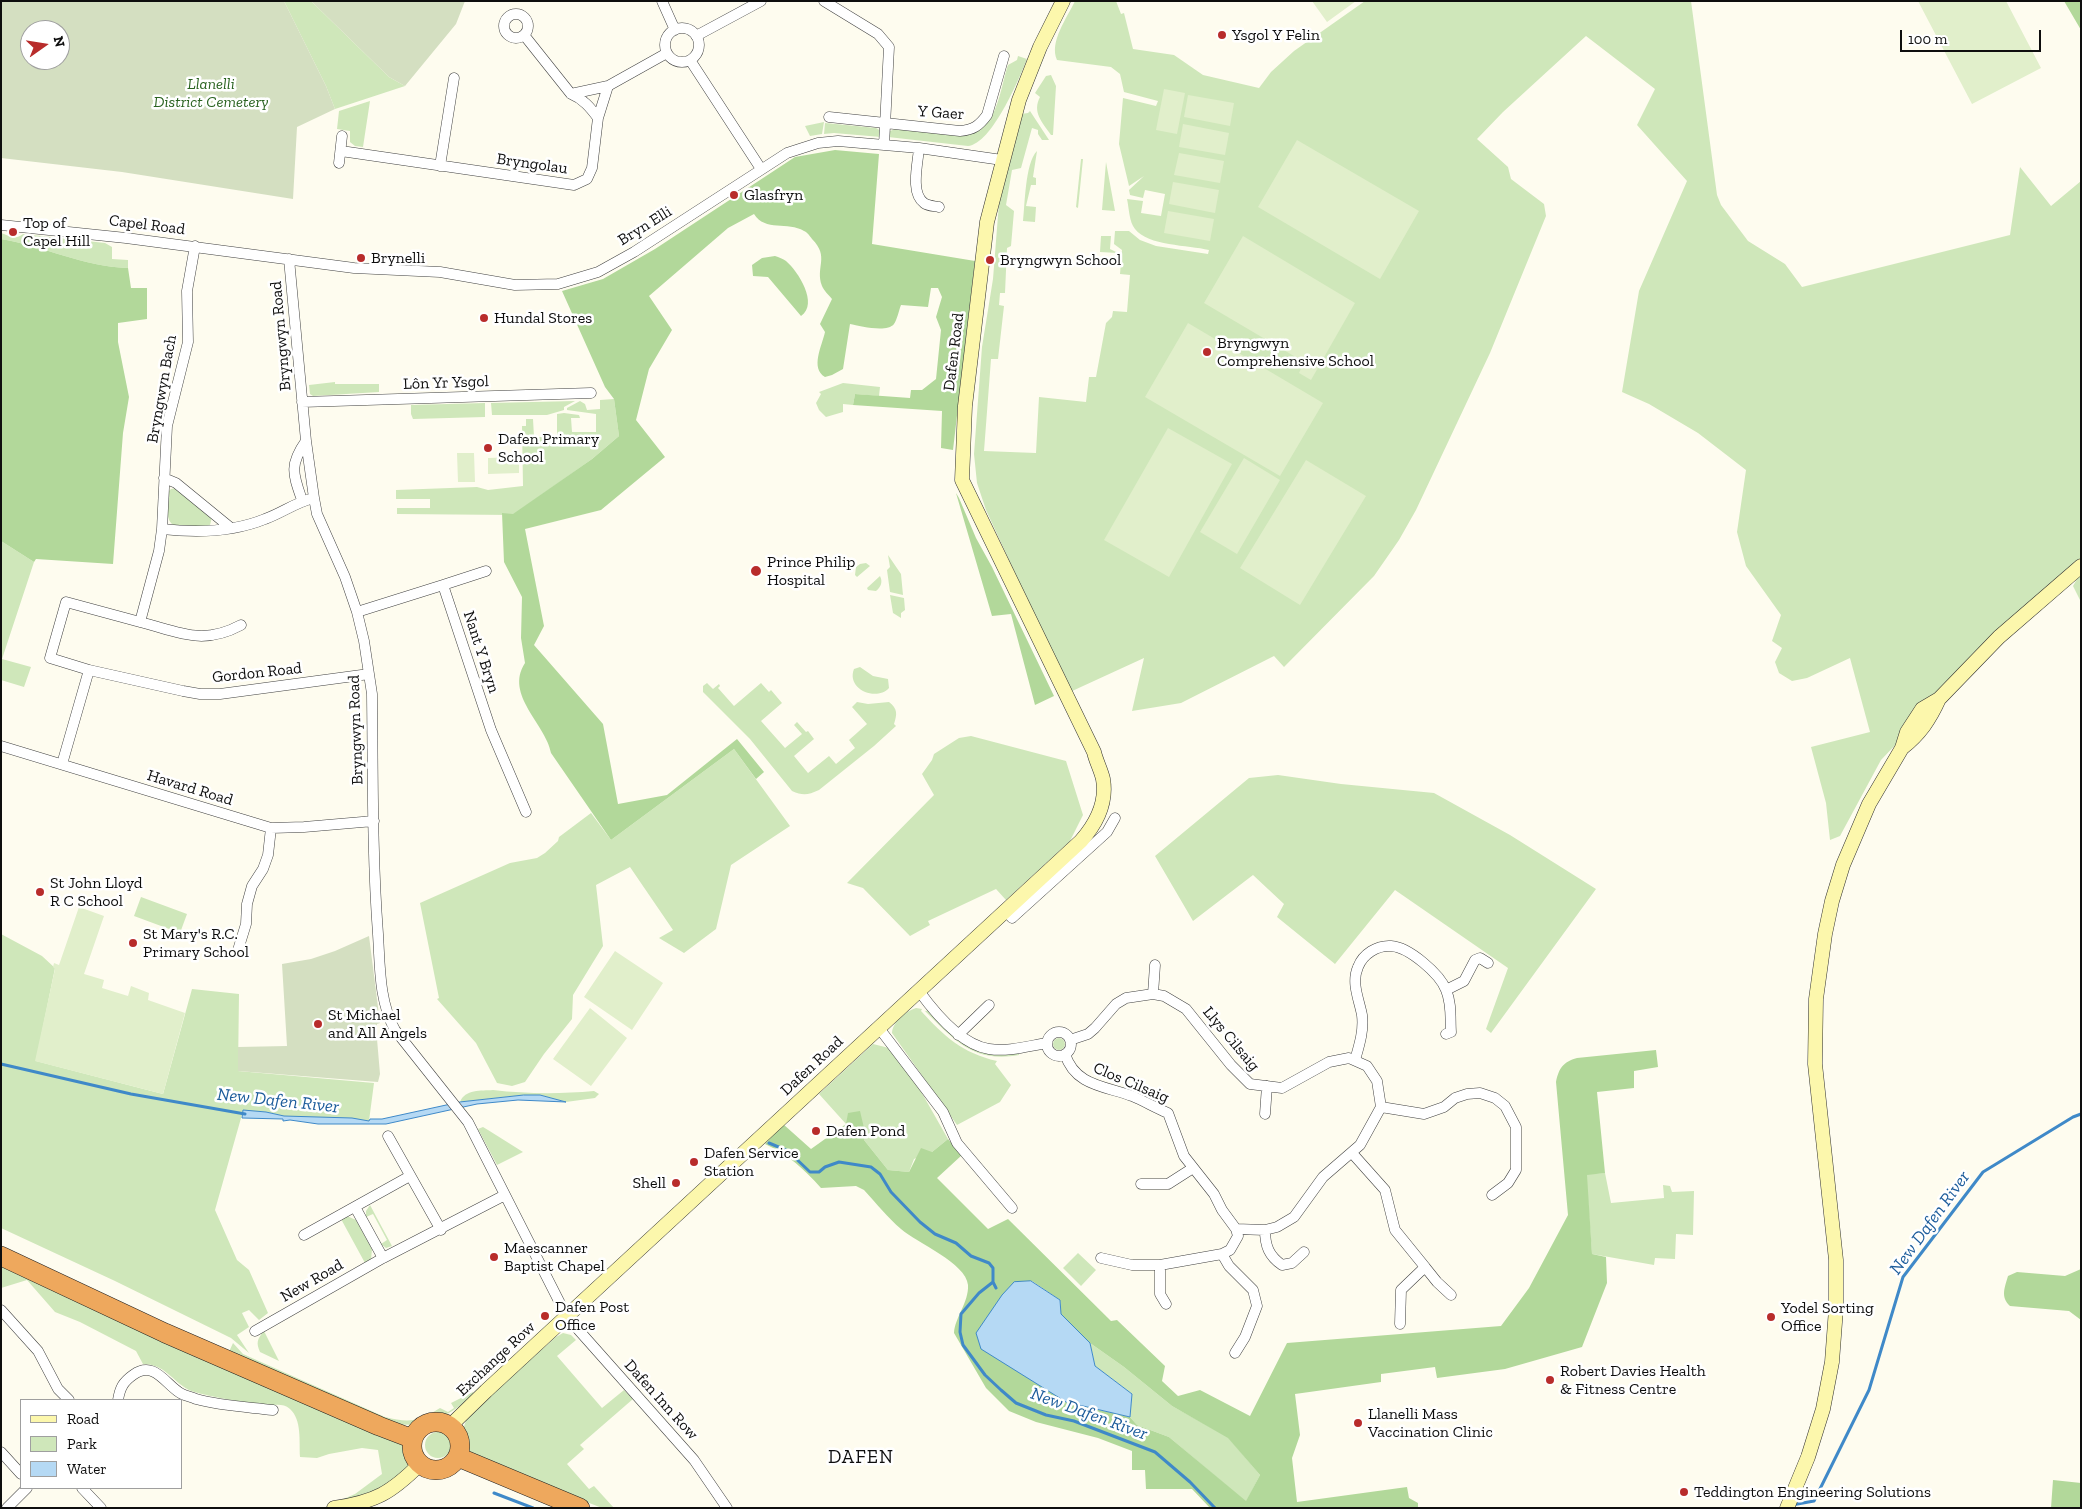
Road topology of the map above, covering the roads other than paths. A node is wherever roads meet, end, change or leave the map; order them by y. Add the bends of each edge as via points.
1 (662, 1) edge
2 (761, 1) edge
3 (824, 1) edge
4 (1063, 1) edge
5 (675, 30) junction
6 (524, 35) dead end
7 (696, 36) junction
8 (668, 54) junction
9 (1004, 56) dead end
10 (690, 60) junction
11 (454, 78) dead end
12 (608, 86) junction
13 (571, 94) junction
14 (829, 117) dead end
15 (598, 118) junction
16 (885, 123) junction
17 (342, 136) dead end
18 (884, 146) junction
19 (919, 148) junction
20 (341, 151) junction
21 (1002, 160) junction
22 (339, 163) dead end
23 (440, 166) junction
24 (761, 169) junction
25 (939, 207) dead end
26 (1, 224) edge
27 (195, 246) junction
28 (289, 259) junction
29 (591, 393) dead end
30 (302, 402) junction
31 (306, 441) junction
32 (164, 478) junction
33 (314, 498) junction
34 (302, 500) junction
35 (231, 528) junction
36 (162, 529) junction
37 (2081, 566) edge
38 (486, 571) dead end
39 (444, 584) junction
40 (357, 612) junction
41 (140, 622) junction
42 (241, 625) dead end
43 (89, 670) junction
44 (370, 674) junction
45 (1, 746) edge
46 (62, 764) junction
47 (526, 812) dead end
48 (1115, 818) dead end
49 (374, 820) junction
50 (271, 828) junction
51 (1006, 911) junction
52 (238, 950) dead end
53 (1488, 963) dead end
54 (1155, 965) dead end
55 (1446, 990) junction
56 (919, 991) junction
57 (1153, 994) junction
58 (989, 1005) dead end
59 (879, 1028) junction
60 (1446, 1034) dead end
61 (958, 1035) junction
62 (1070, 1040) junction
63 (1047, 1043) junction
64 (1065, 1054) junction
65 (1355, 1060) junction
66 (1267, 1086) junction
67 (1381, 1107) junction
68 (1265, 1114) dead end
69 (388, 1136) dead end
70 (1352, 1153) junction
71 (1193, 1168) junction
72 (410, 1176) junction
73 (1142, 1184) dead end
74 (1492, 1195) dead end
75 (506, 1196) junction
76 (355, 1207) junction
77 (1012, 1208) dead end
78 (1236, 1229) junction
79 (441, 1230) junction
80 (1265, 1230) junction
81 (304, 1235) dead end
82 (1304, 1252) dead end
83 (1222, 1254) junction
84 (1, 1256) edge
85 (383, 1258) junction
86 (1101, 1258) dead end
87 (1160, 1265) junction
88 (1424, 1266) junction
89 (1452, 1295) dead end
90 (1166, 1304) dead end
91 (1, 1310) edge
92 (567, 1317) junction
93 (1400, 1324) dead end
94 (255, 1330) dead end
95 (1235, 1353) dead end
96 (68, 1399) edge
97 (118, 1399) edge
98 (273, 1410) dead end
99 (450, 1426) junction
100 (413, 1439) junction
101 (1, 1452) edge
102 (458, 1457) junction
103 (420, 1464) junction
104 (20, 1473) edge
105 (26, 1489) edge
106 (83, 1489) edge
107 (358, 1506) edge
108 (8, 1508) edge
109 (101, 1508) edge
110 (334, 1508) edge
111 (580, 1508) edge
112 (727, 1508) edge
113 (1787, 1508) edge

1 - 5 street
2 - 7 street
3 - 16 street via 878,34 889,47
4 - 21 street, Dafen Road via 1019,100
5 - 7 street via 686,29
5 - 8 street via 666,40
6 - 13 street
7 - 10 street via 699,46
8 - 10 street via 676,61
8 - 12 street
9 - 16 street, Y Gaer via 987,115 971,130
10 - 24 street
11 - 23 street
12 - 13 street
12 - 15 street, Bryngolau
13 - 15 street via 588,104
14 - 16 street, Y Gaer
15 - 23 street, Bryngolau via 592,168 587,178 574,185
16 - 18 street
17 - 20 street
18 - 19 street, Bryn Elli
18 - 24 street, Bryn Elli via 838,141 818,143 787,153
19 - 21 street, Bryn Elli
19 - 25 street via 918,197 925,205
20 - 22 street
20 - 23 street, Bryngolau
21 - 51 street, Dafen Road via 986,231 965,406 962,480 1094,752 1103,779 1100,813 1092,828
24 - 28 street, Bryn Elli via 634,252 598,272 558,284 515,285 440,272 371,270
26 - 27 street, Capel Road
27 - 28 street, Capel Road
27 - 32 street, Bryngwyn Bach via 186,291 188,342 167,426
28 - 30 street, Bryngwyn Road
29 - 30 street, Lôn Yr Ysgol
30 - 31 street, Bryngwyn Road
31 - 33 street, Bryngwyn Road
31 - 34 street via 295,456 295,478
32 - 35 street via 176,482
32 - 36 street, Bryngwyn Bach
33 - 34 street
33 - 40 street, Bryngwyn Road via 317,514
34 - 35 street via 266,519
35 - 36 street via 189,532
36 - 41 street, Bryngwyn Bach
37 - 113 street via 1999,637 1938,698 1932,716 1902,748 1869,804 1848,850 1832,901 1816,999 1816,1064 1836,1260 1836,1309 1832,1362 1823,1410
38 - 39 street
39 - 40 street
39 - 47 street, Nant Y Bryn via 491,730
40 - 44 street, Bryngwyn Road
41 - 42 street via 195,637 211,637
41 - 43 street via 66,602 50,658
43 - 44 street, Gordon Road via 200,694 239,692
43 - 46 street
44 - 49 street, Bryngwyn Road
45 - 46 street, Havard Road
46 - 50 street, Havard Road
48 - 51 street via 1107,832 1012,918
49 - 50 street, Havard Road via 304,828
49 - 75 street, Bryngwyn Road via 377,921 387,1015 395,1030 468,1122
50 - 52 street via 268,855 252,886
51 - 56 street, Dafen Road
53 - 55 street via 1480,958 1476,960 1464,980
54 - 57 street
55 - 60 street via 1451,1032
55 - 65 street via 1433,972 1413,955 1391,946 1365,954 1357,967 1354,984 1362,1017 1361,1039
56 - 59 street, Dafen Road
56 - 61 street
57 - 62 street, Llys Cilsaig via 1126,998 1116,1004 1088,1034
57 - 66 street, Llys Cilsaig via 1186,1008 1230,1065 1250,1084
58 - 61 street
59 - 77 street via 943,1112 957,1143
59 - 92 street, Dafen Road
61 - 63 street via 989,1049
62 - 63 street via 1059,1032 1049,1036
62 - 64 street via 1070,1048
63 - 64 street via 1048,1050 1054,1055
64 - 71 street, Clos Cilsaig via 1071,1068 1087,1082 1132,1096 1168,1113 1184,1156
65 - 66 street, Llys Cilsaig via 1329,1062 1282,1088
65 - 67 street via 1367,1066 1377,1081
66 - 68 street
67 - 70 street via 1366,1136
67 - 74 street via 1424,1114 1444,1107 1455,1098 1480,1093 1505,1106 1516,1127 1516,1170 1508,1183
69 - 72 street
70 - 80 street via 1324,1177 1294,1217
70 - 88 street via 1385,1190 1395,1230
71 - 73 street via 1168,1184
71 - 78 street, Clos Cilsaig
72 - 76 street
72 - 79 street
75 - 79 street, New Road
75 - 92 street, Dafen Inn Row
76 - 81 street
76 - 85 street
78 - 80 street
78 - 83 street via 1238,1236 1230,1250
79 - 85 street, New Road
80 - 82 street via 1267,1249 1282,1265 1292,1263
83 - 87 street
83 - 95 street via 1229,1266 1253,1290 1258,1306 1246,1337
84 - 100 highway via 165,1333
85 - 94 street, New Road
86 - 87 street via 1132,1265
87 - 90 street via 1160,1294
88 - 89 street
88 - 93 street via 1401,1290
91 - 96 street via 38,1351 58,1389
92 - 99 street, Exchange Row
92 - 112 street, Dafen Inn Row via 694,1460
97 - 98 street via 120,1388 127,1378 150,1370 180,1393 198,1399
99 - 100 highway via 428,1423
99 - 102 highway via 460,1440
100 - 103 highway via 413,1452
101 - 104 street
102 - 103 highway via 441,1470
102 - 111 highway
103 - 107 street via 386,1494
105 - 108 street
106 - 109 street
107 - 110 street

